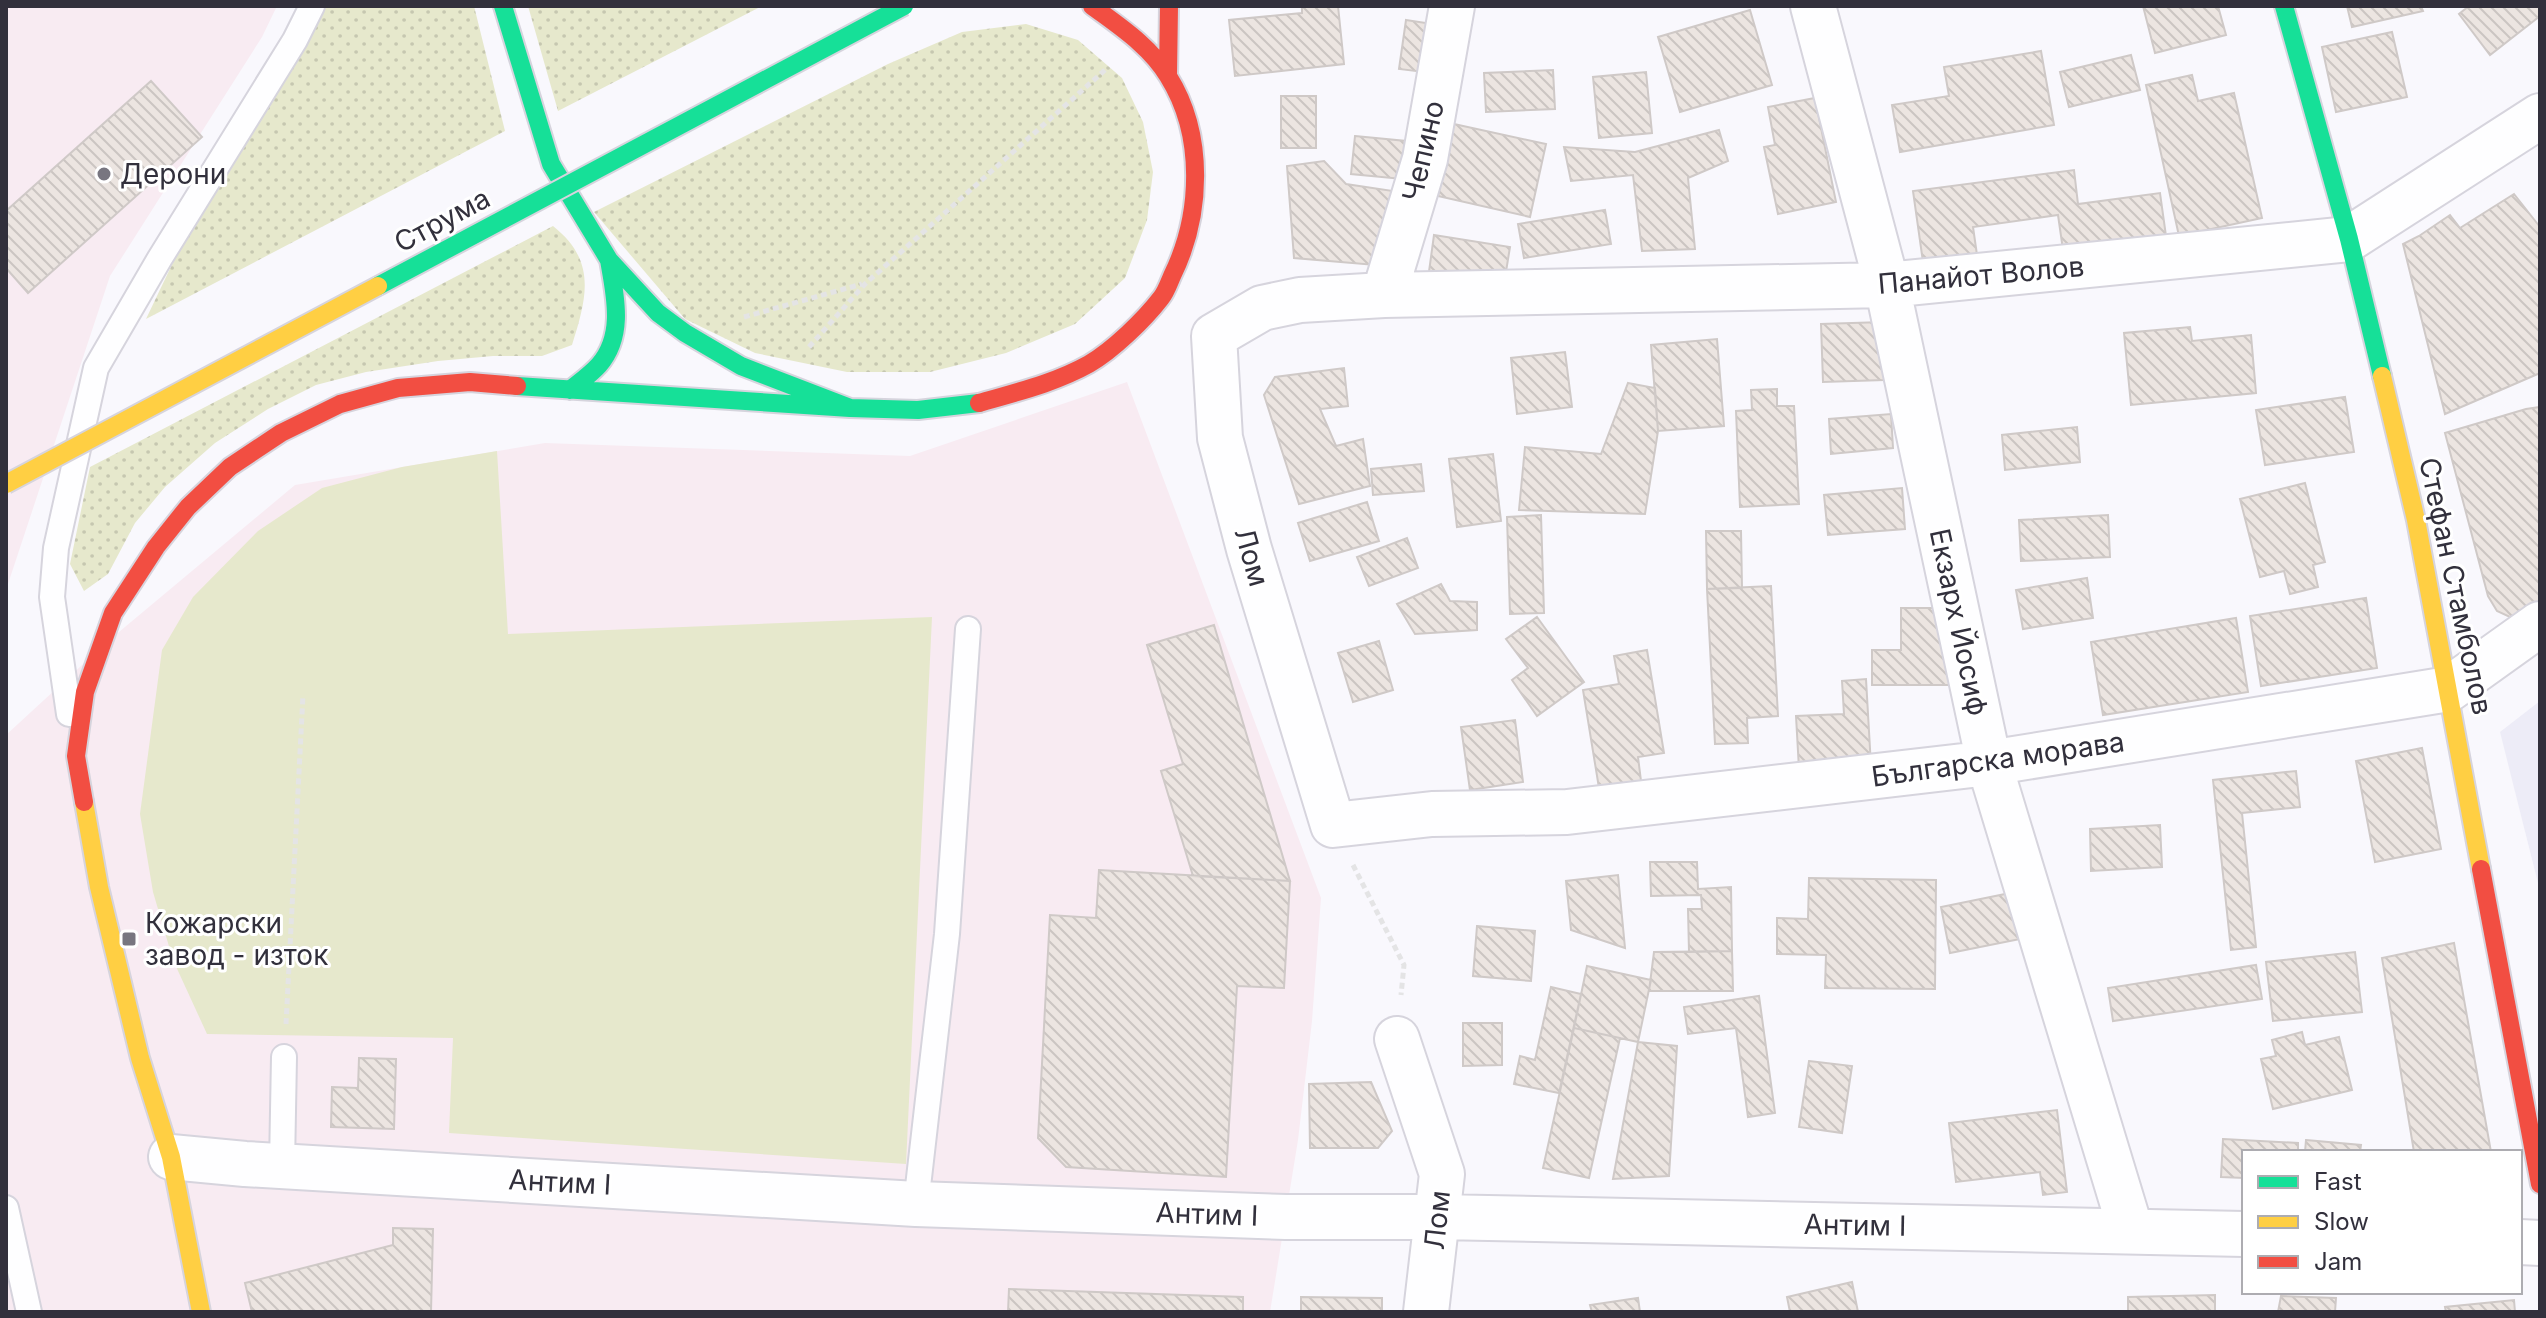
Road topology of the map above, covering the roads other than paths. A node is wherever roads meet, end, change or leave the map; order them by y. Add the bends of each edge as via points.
1 (312, 6) edge
2 (503, 6) edge
3 (904, 6) edge
4 (1092, 6) edge
5 (1169, 6) edge
6 (1452, 6) edge
7 (1813, 6) edge
8 (2284, 6) edge
9 (1168, 75) junction
10 (2540, 116) edge
11 (2349, 239) junction
12 (609, 260) junction
13 (1887, 285) junction
14 (1384, 295) junction
15 (1262, 308) joint
16 (570, 390) junction
17 (850, 408) junction
18 (6, 484) edge
19 (2540, 624) edge
20 (968, 629) dead end
21 (2449, 689) junction
22 (76, 756) junction
23 (1989, 763) junction
24 (1333, 825) joint
25 (1397, 1039) road end
26 (284, 1057) road end
27 (171, 1157) junction
28 (282, 1165) junction
29 (2540, 1184) edge
30 (916, 1204) junction
31 (6, 1208) edge
32 (1438, 1217) junction
33 (2131, 1231) junction
34 (2242, 1234) edge
35 (29, 1312) edge
36 (201, 1312) edge
37 (1426, 1312) edge

1 - 22 lane via 96,368 56,548 52,597
2 - 12 street via 551,164
3 - 18 street, Струма, bridge
4 - 9 street via 1138,40
5 - 9 street
6 - 14 street, Чепино via 1425,159
7 - 13 street, Екзарх Йосиф
8 - 11 street, Стефан Стамболов
9 - 17 street via 1191,138 1196,183 1190,228 1162,297 1125,336 1090,363 1039,386 978,403 918,410
10 - 11 street, Панайот Волов
11 - 13 street, Панайот Волов
11 - 21 street, Стефан Стамболов via 2416,520
12 - 16 street via 618,319 611,347 601,364
12 - 17 street via 658,313 685,333 741,366
13 - 14 street, Панайот Волов
13 - 23 street, Екзарх Йосиф
14 - 15 street, Панайот Волов
15 - 24 street, Лом via 1214,336 1220,438
16 - 17 street
16 - 22 street via 470,382 398,388 340,404 281,433 230,467 188,507 113,613 85,692
19 - 21 street, Българска морава
20 - 30 lane via 947,934
21 - 23 street, Българска морава
21 - 29 street, Стефан Стамболов
22 - 27 street via 99,887 140,1058
23 - 24 street, Българска морава via 1567,812 1432,814
23 - 33 street, Екзарх Йосиф
25 - 32 street, Лом via 1442,1174
26 - 28 lane
27 - 28 street, Антим I
27 - 36 street
28 - 30 street, Антим I
30 - 32 street, Антим I
31 - 35 lane
32 - 33 street, Антим I
32 - 37 street, Лом
33 - 34 street, Антим I

